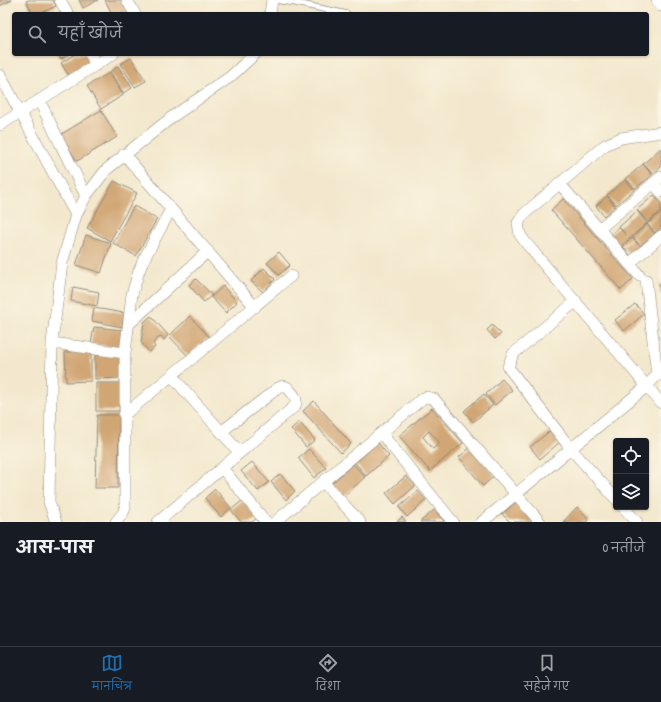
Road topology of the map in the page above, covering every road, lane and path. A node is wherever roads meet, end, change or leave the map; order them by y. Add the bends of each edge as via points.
1 (60, 0) edge
2 (127, 0) edge
3 (274, 0) edge
4 (657, 0) edge
5 (661, 6) edge
6 (67, 12) edge
7 (134, 12) edge
8 (271, 12) edge
9 (337, 12) edge
10 (91, 56) edge
11 (110, 56) edge
12 (253, 56) edge
13 (96, 65) junction
14 (0, 75) edge
15 (39, 100) junction
16 (20, 113) junction
17 (0, 125) edge
18 (661, 132) edge
19 (124, 154) junction
20 (657, 180) edge
21 (560, 183) junction
22 (661, 192) edge
23 (86, 196) junction
24 (171, 209) junction
25 (76, 215) junction
26 (599, 229) junction
27 (661, 236) edge
28 (208, 251) junction
29 (629, 264) junction
30 (291, 276) dead end
31 (576, 301) junction
32 (256, 307) junction
33 (128, 324) junction
34 (52, 342) junction
35 (125, 353) junction
36 (659, 375) edge
37 (172, 376) junction
38 (647, 386) junction
39 (661, 403) edge
40 (124, 415) junction
41 (221, 432) junction
42 (381, 433) junction
43 (571, 449) junction
44 (239, 452) junction
45 (222, 468) junction
46 (323, 482) junction
47 (516, 494) junction
48 (613, 496) edge
49 (626, 510) edge
50 (56, 522) edge
51 (116, 522) edge
52 (158, 522) edge
53 (266, 522) edge
54 (275, 522) edge
55 (360, 522) edge
56 (453, 522) edge
57 (482, 522) edge
58 (540, 522) edge
59 (637, 522) edge

1 - 6 street
2 - 7 street
3 - 8 street
3 - 9 lane
4 - 5 street
10 - 13 street
11 - 13 street
12 - 19 street via 230,77 172,116
13 - 15 street
14 - 16 street
15 - 16 street
15 - 23 street
16 - 17 street
16 - 25 street
18 - 21 street via 612,141
19 - 23 street via 106,170
19 - 24 street
20 - 22 street
20 - 26 street
21 - 26 street
21 - 31 street via 520,218 518,228 526,243
23 - 25 street
24 - 28 street
24 - 33 street via 139,271 132,294
25 - 34 street via 62,263
26 - 29 street
27 - 29 street
28 - 32 street
28 - 33 street
29 - 36 street via 643,277
30 - 32 street
31 - 38 street
31 - 43 street via 513,354 508,367
32 - 37 street
33 - 35 street
34 - 35 street
34 - 50 street via 49,502
35 - 40 street
36 - 38 street
37 - 40 street
37 - 41 street
38 - 39 street
38 - 43 street
40 - 51 street via 125,508
41 - 44 street
41 - 44 street via 278,388 287,387 296,398 295,406
42 - 46 street
42 - 47 street via 423,398 431,397
42 - 56 street
43 - 47 street
43 - 48 street
44 - 45 street
45 - 52 street
45 - 53 street
46 - 54 street
46 - 55 street
47 - 57 street
47 - 58 street
49 - 59 street

